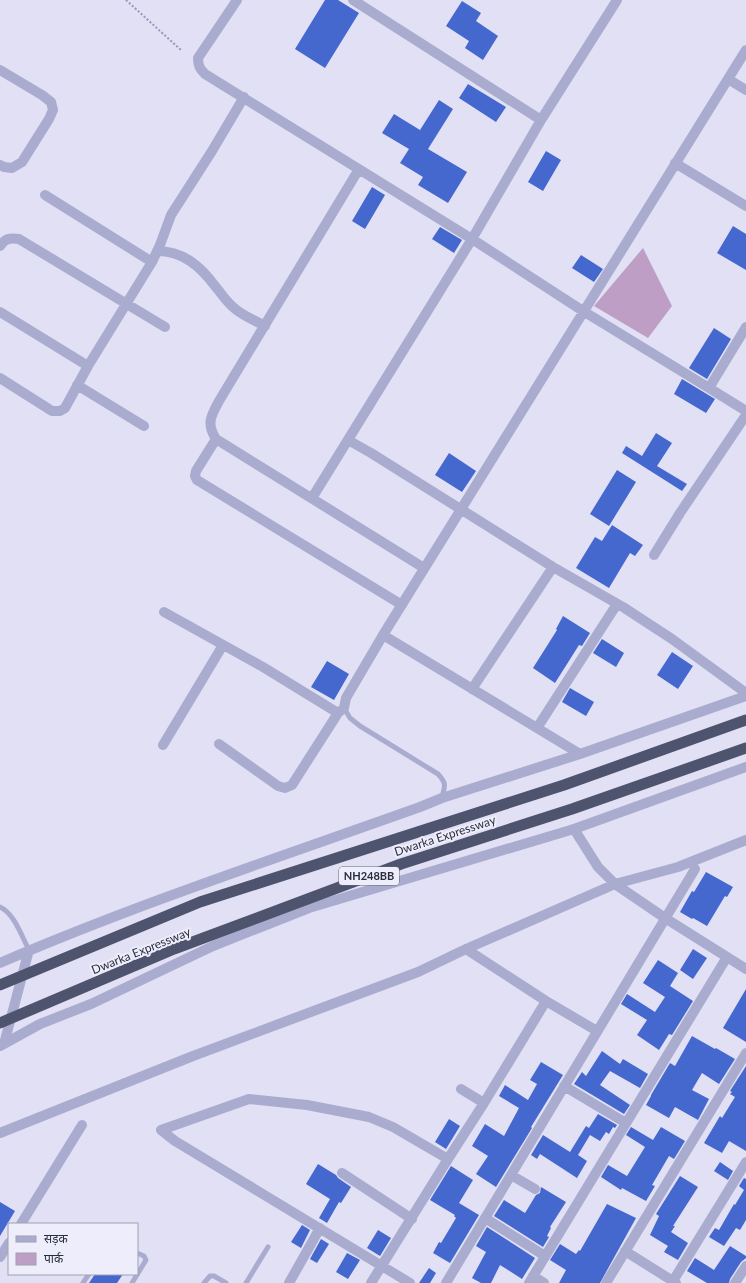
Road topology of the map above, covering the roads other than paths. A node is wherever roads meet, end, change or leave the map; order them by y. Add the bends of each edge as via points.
1 (237, 0) edge
2 (353, 0) edge
3 (613, 2) edge
4 (746, 50) edge
5 (0, 70) edge
6 (728, 79) junction
7 (746, 90) edge
8 (244, 98) junction
9 (541, 120) junction
10 (675, 163) junction
11 (0, 165) edge
12 (359, 169) junction
13 (45, 195) dead end
14 (746, 206) edge
15 (472, 239) junction
16 (0, 246) edge
17 (157, 251) junction
18 (152, 262) junction
19 (126, 304) junction
20 (583, 311) junction
21 (0, 312) edge
22 (265, 326) junction
23 (165, 327) dead end
24 (746, 327) edge
25 (88, 366) junction
26 (0, 378) edge
27 (77, 385) junction
28 (709, 388) junction
29 (746, 411) edge
30 (746, 415) edge
31 (144, 426) dead end
32 (216, 439) junction
33 (348, 440) junction
34 (312, 498) junction
35 (461, 510) junction
36 (654, 555) dead end
37 (424, 568) junction
38 (553, 568) junction
39 (617, 604) junction
40 (402, 605) junction
41 (164, 612) dead end
42 (383, 635) junction
43 (223, 646) junction
44 (472, 689) junction
45 (746, 693) edge
46 (746, 696) edge
47 (341, 710) junction
48 (746, 720) edge
49 (537, 728) junction
50 (219, 744) dead end
51 (163, 745) dead end
52 (746, 748) edge
53 (580, 754) junction
54 (746, 768) edge
55 (442, 798) junction
56 (574, 829) junction
57 (746, 840) edge
58 (695, 869) dead end
59 (615, 884) junction
60 (0, 906) edge
61 (665, 918) junction
62 (466, 949) junction
63 (29, 950) junction
64 (727, 957) junction
65 (0, 963) edge
66 (746, 969) edge
67 (0, 985) edge
68 (546, 1001) junction
69 (0, 1023) edge
70 (598, 1031) junction
71 (2, 1045) edge
72 (745, 1055) edge
73 (564, 1086) junction
74 (461, 1089) dead end
75 (484, 1103) junction
76 (626, 1123) junction
77 (82, 1125) dead end
78 (0, 1133) edge
79 (448, 1159) junction
80 (746, 1162) edge
81 (342, 1173) dead end
82 (511, 1174) junction
83 (535, 1189) dead end
84 (485, 1218) junction
85 (412, 1219) junction
86 (22, 1223) edge
87 (320, 1228) junction
88 (8, 1245) edge
89 (268, 1247) dead end
90 (625, 1251) junction
91 (138, 1253) edge
92 (545, 1256) junction
93 (0, 1257) edge
94 (746, 1266) edge
95 (382, 1267) junction
96 (138, 1273) edge
97 (531, 1280) edge
98 (674, 1282) edge
99 (204, 1283) edge
100 (226, 1283) edge
101 (246, 1283) edge
102 (289, 1283) edge
103 (371, 1283) edge
104 (410, 1283) edge
105 (446, 1283) edge
106 (544, 1283) edge
107 (606, 1283) edge
108 (735, 1283) edge

1 - 8 street via 198,58 198,64 205,74
2 - 9 street
3 - 9 street
4 - 6 street
5 - 11 street via 42,95 51,102 53,110 22,162 12,168
6 - 7 street
6 - 10 street
8 - 12 street
8 - 17 street via 170,215
9 - 15 street
10 - 14 street
10 - 20 street
12 - 15 street
12 - 22 street
13 - 18 street
15 - 20 street
15 - 33 street
16 - 19 street via 9,238 19,239
17 - 18 street
17 - 22 street via 174,252 189,260 207,275 234,308
18 - 19 street
19 - 23 street
19 - 25 street
20 - 28 street
20 - 35 street
21 - 25 street
22 - 32 street via 211,416 211,431
24 - 28 street
25 - 27 street
26 - 27 street via 52,411 64,408
27 - 31 street
28 - 29 street
30 - 36 street
32 - 34 street
32 - 40 street via 196,470 195,476 198,480
33 - 34 street
33 - 35 street
34 - 37 street
35 - 37 street
35 - 38 street
37 - 40 street
38 - 39 street
38 - 44 street
39 - 45 street via 672,639
39 - 49 street
40 - 42 street
41 - 43 street
42 - 44 street
42 - 47 street
43 - 47 street
43 - 51 street
44 - 49 street
46 - 53 street
47 - 50 street via 292,785 285,788 270,781
47 - 55 lane via 360,726 438,774 445,785
48 - 67 highway, Dwarka Expressway / NH248BB, bridge via 564,785 200,902
49 - 53 street
52 - 69 highway, Dwarka Expressway / NH248BB, bridge via 572,809 401,864 174,950
53 - 55 street
54 - 56 street
55 - 63 street via 205,883
56 - 59 street via 598,867
56 - 71 street via 308,908 213,946 90,1004 40,1024
57 - 59 street via 678,867
58 - 61 street
59 - 61 street
59 - 62 street
60 - 63 lane via 12,917
61 - 64 street
61 - 70 street
62 - 68 street
62 - 78 street via 418,972 193,1056
63 - 65 street
63 - 71 street
64 - 66 street
64 - 76 street
68 - 70 street
68 - 75 street
70 - 73 street
72 - 90 street
73 - 76 street
73 - 82 street
74 - 75 street
75 - 79 street
76 - 92 street
77 - 86 street
79 - 85 street
79 - 87 street via 394,1127 369,1117 307,1105 249,1099 161,1130
80 - 98 street
81 - 85 street
82 - 83 street
82 - 84 street
84 - 92 street
84 - 105 street
85 - 95 street
87 - 95 street
87 - 102 street
88 - 93 street
89 - 101 lane
90 - 98 street
90 - 107 street
91 - 96 lane via 146,1260
92 - 97 street
94 - 108 street
95 - 103 street
95 - 104 street
97 - 106 street
99 - 100 lane via 210,1276

